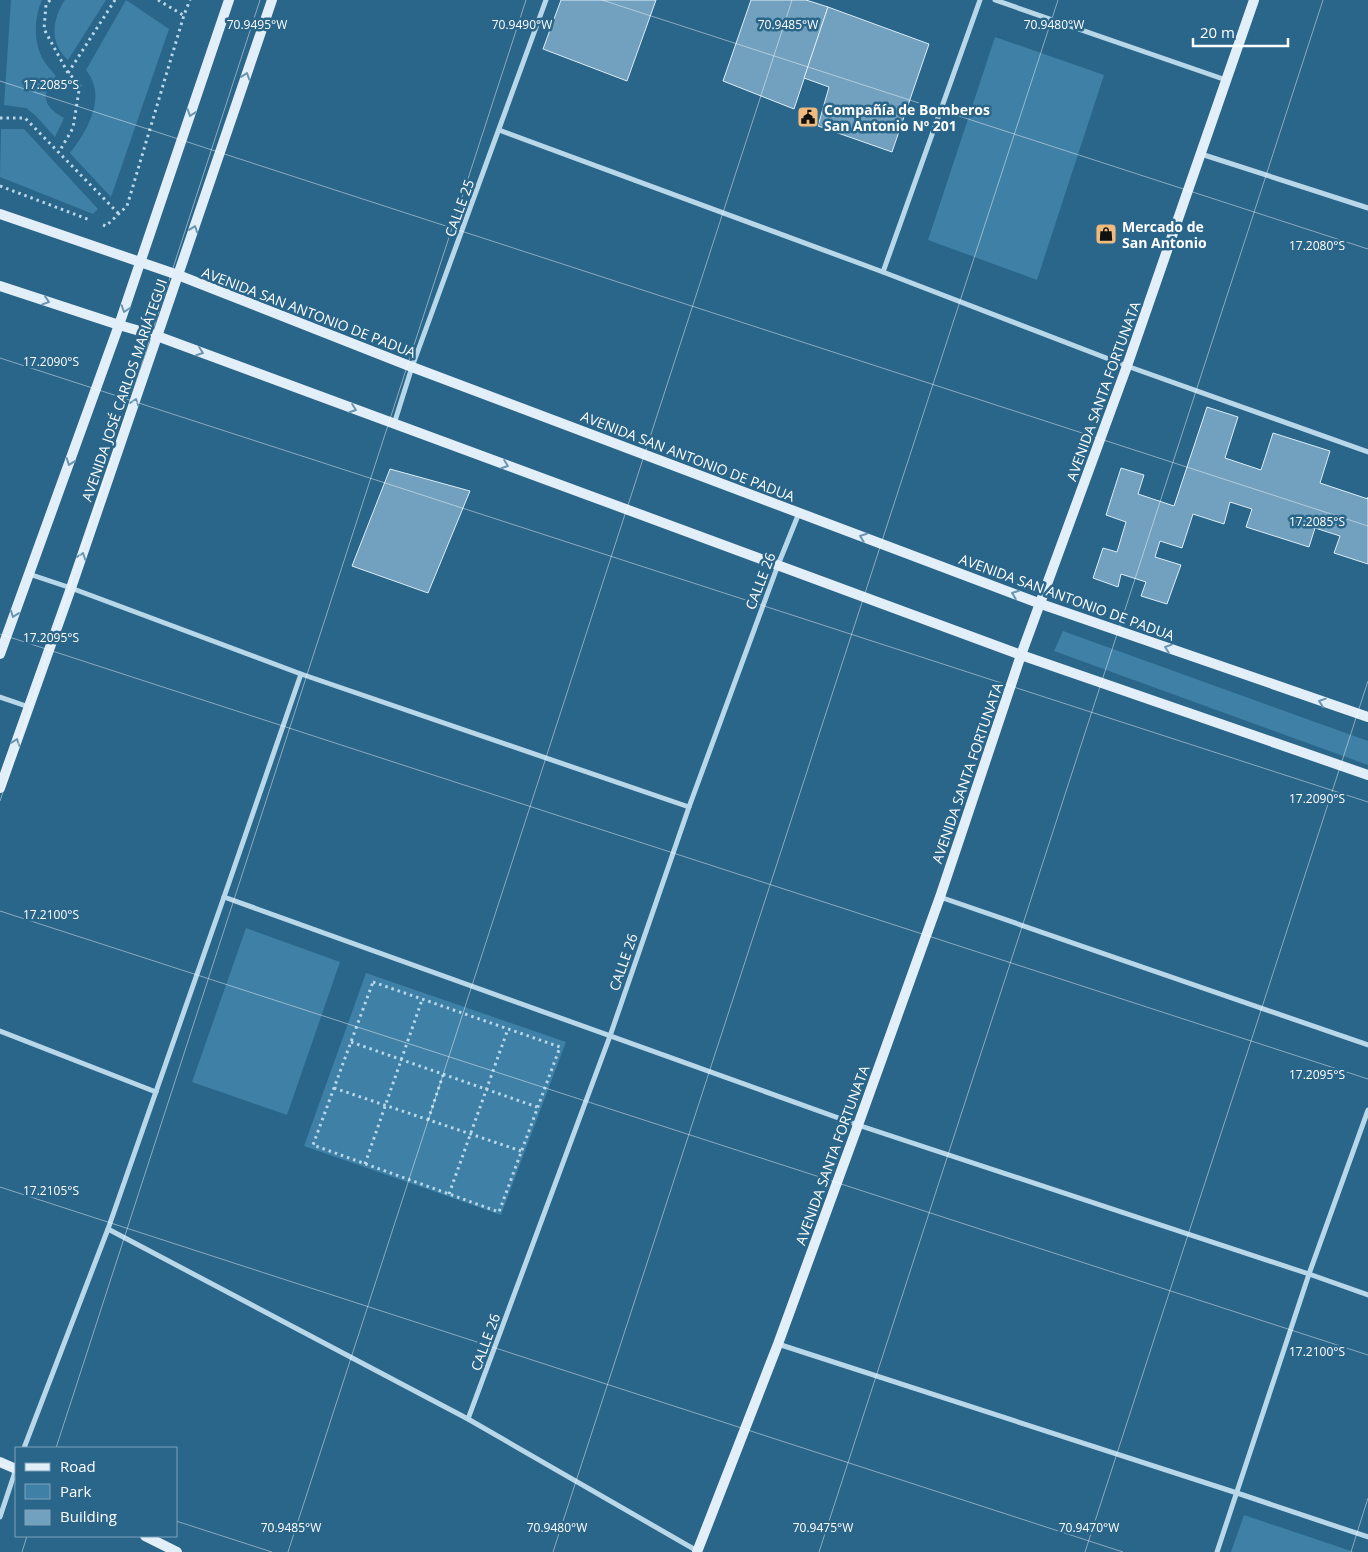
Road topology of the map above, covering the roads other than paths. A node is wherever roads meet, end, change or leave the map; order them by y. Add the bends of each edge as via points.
1 (229, 0) edge
2 (272, 0) edge
3 (546, 0) edge
4 (980, 0) edge
5 (995, 0) edge
6 (1254, 0) edge
7 (1227, 80) junction
8 (499, 130) junction
9 (1201, 154) junction
10 (1368, 208) edge
11 (0, 214) edge
12 (140, 263) junction
13 (882, 272) junction
14 (178, 275) junction
15 (0, 286) edge
16 (119, 326) junction
17 (158, 336) junction
18 (1127, 366) junction
19 (412, 367) junction
20 (394, 424) junction
21 (1368, 452) edge
22 (799, 513) junction
23 (778, 565) junction
24 (29, 574) junction
25 (71, 588) junction
26 (1040, 604) junction
27 (0, 654) edge
28 (1021, 655) junction
29 (301, 674) junction
30 (0, 697) edge
31 (29, 707) junction
32 (1368, 718) edge
33 (1368, 775) edge
34 (0, 788) edge
35 (689, 807) junction
36 (224, 897) junction
37 (940, 897) junction
38 (0, 1031) edge
39 (610, 1036) junction
40 (1368, 1046) edge
41 (156, 1092) junction
42 (1368, 1110) edge
43 (858, 1125) junction
44 (108, 1229) junction
45 (1309, 1274) junction
46 (1368, 1295) edge
47 (778, 1344) junction
48 (468, 1419) junction
49 (24, 1447) edge
50 (0, 1462) edge
51 (15, 1469) edge
52 (15, 1472) edge
53 (1237, 1493) junction
54 (0, 1517) edge
55 (147, 1537) edge
56 (1368, 1537) edge
57 (176, 1552) edge
58 (698, 1552) edge
59 (1217, 1552) edge

1 -> 12 street, AVENIDA JOSÉ CARLOS MARIÁTEGUI
14 -> 2 street, AVENIDA JOSÉ CARLOS MARIÁTEGUI
3 - 8 street, CALLE 25
4 - 13 street
5 - 7 street
6 - 7 street, AVENIDA SANTA FORTUNATA
7 - 9 street, AVENIDA SANTA FORTUNATA
8 - 13 street
8 - 19 street, CALLE 25
9 - 10 street
9 - 18 street, AVENIDA SANTA FORTUNATA
11 - 12 street, AVENIDA SAN ANTONIO DE PADUA
12 - 14 street, AVENIDA SAN ANTONIO DE PADUA
12 -> 16 street, AVENIDA JOSÉ CARLOS MARIÁTEGUI
13 - 18 street
14 - 17 street, AVENIDA JOSÉ CARLOS MARIÁTEGUI
14 - 19 street, AVENIDA SAN ANTONIO DE PADUA
15 -> 16 street
16 - 17 street
16 -> 24 street, AVENIDA JOSÉ CARLOS MARIÁTEGUI
17 -> 20 street
25 -> 17 street, AVENIDA JOSÉ CARLOS MARIÁTEGUI
18 - 21 street
18 - 26 street, AVENIDA SANTA FORTUNATA
19 - 20 street, CALLE 25
19 - 22 street, AVENIDA SAN ANTONIO DE PADUA
20 -> 23 street
22 - 23 street, CALLE 26
26 -> 22 street, AVENIDA SAN ANTONIO DE PADUA
23 - 28 street
23 - 35 street, CALLE 26
24 - 25 street
24 -> 27 street, AVENIDA JOSÉ CARLOS MARIÁTEGUI
25 - 29 street
25 - 31 street, AVENIDA JOSÉ CARLOS MARIÁTEGUI
26 - 28 street, AVENIDA SANTA FORTUNATA
32 -> 26 street, AVENIDA SAN ANTONIO DE PADUA
28 - 33 street
28 - 37 street, AVENIDA SANTA FORTUNATA
29 - 35 street
29 - 36 street
30 - 31 street
34 -> 31 street, AVENIDA JOSÉ CARLOS MARIÁTEGUI
35 - 39 street, CALLE 26
36 - 39 street
36 - 41 street
37 - 40 street
37 - 43 street, AVENIDA SANTA FORTUNATA
38 - 41 street
39 - 43 street
39 - 48 street, CALLE 26
41 - 44 street
42 - 45 street
43 - 45 street
43 - 47 street, AVENIDA SANTA FORTUNATA
44 - 48 street
44 - 49 street
45 - 46 street
45 - 53 street
47 - 53 street
47 - 58 street, AVENIDA SANTA FORTUNATA
48 - 58 street
50 - 51 street
52 - 54 street
53 - 56 street
53 - 59 street
55 - 57 street

